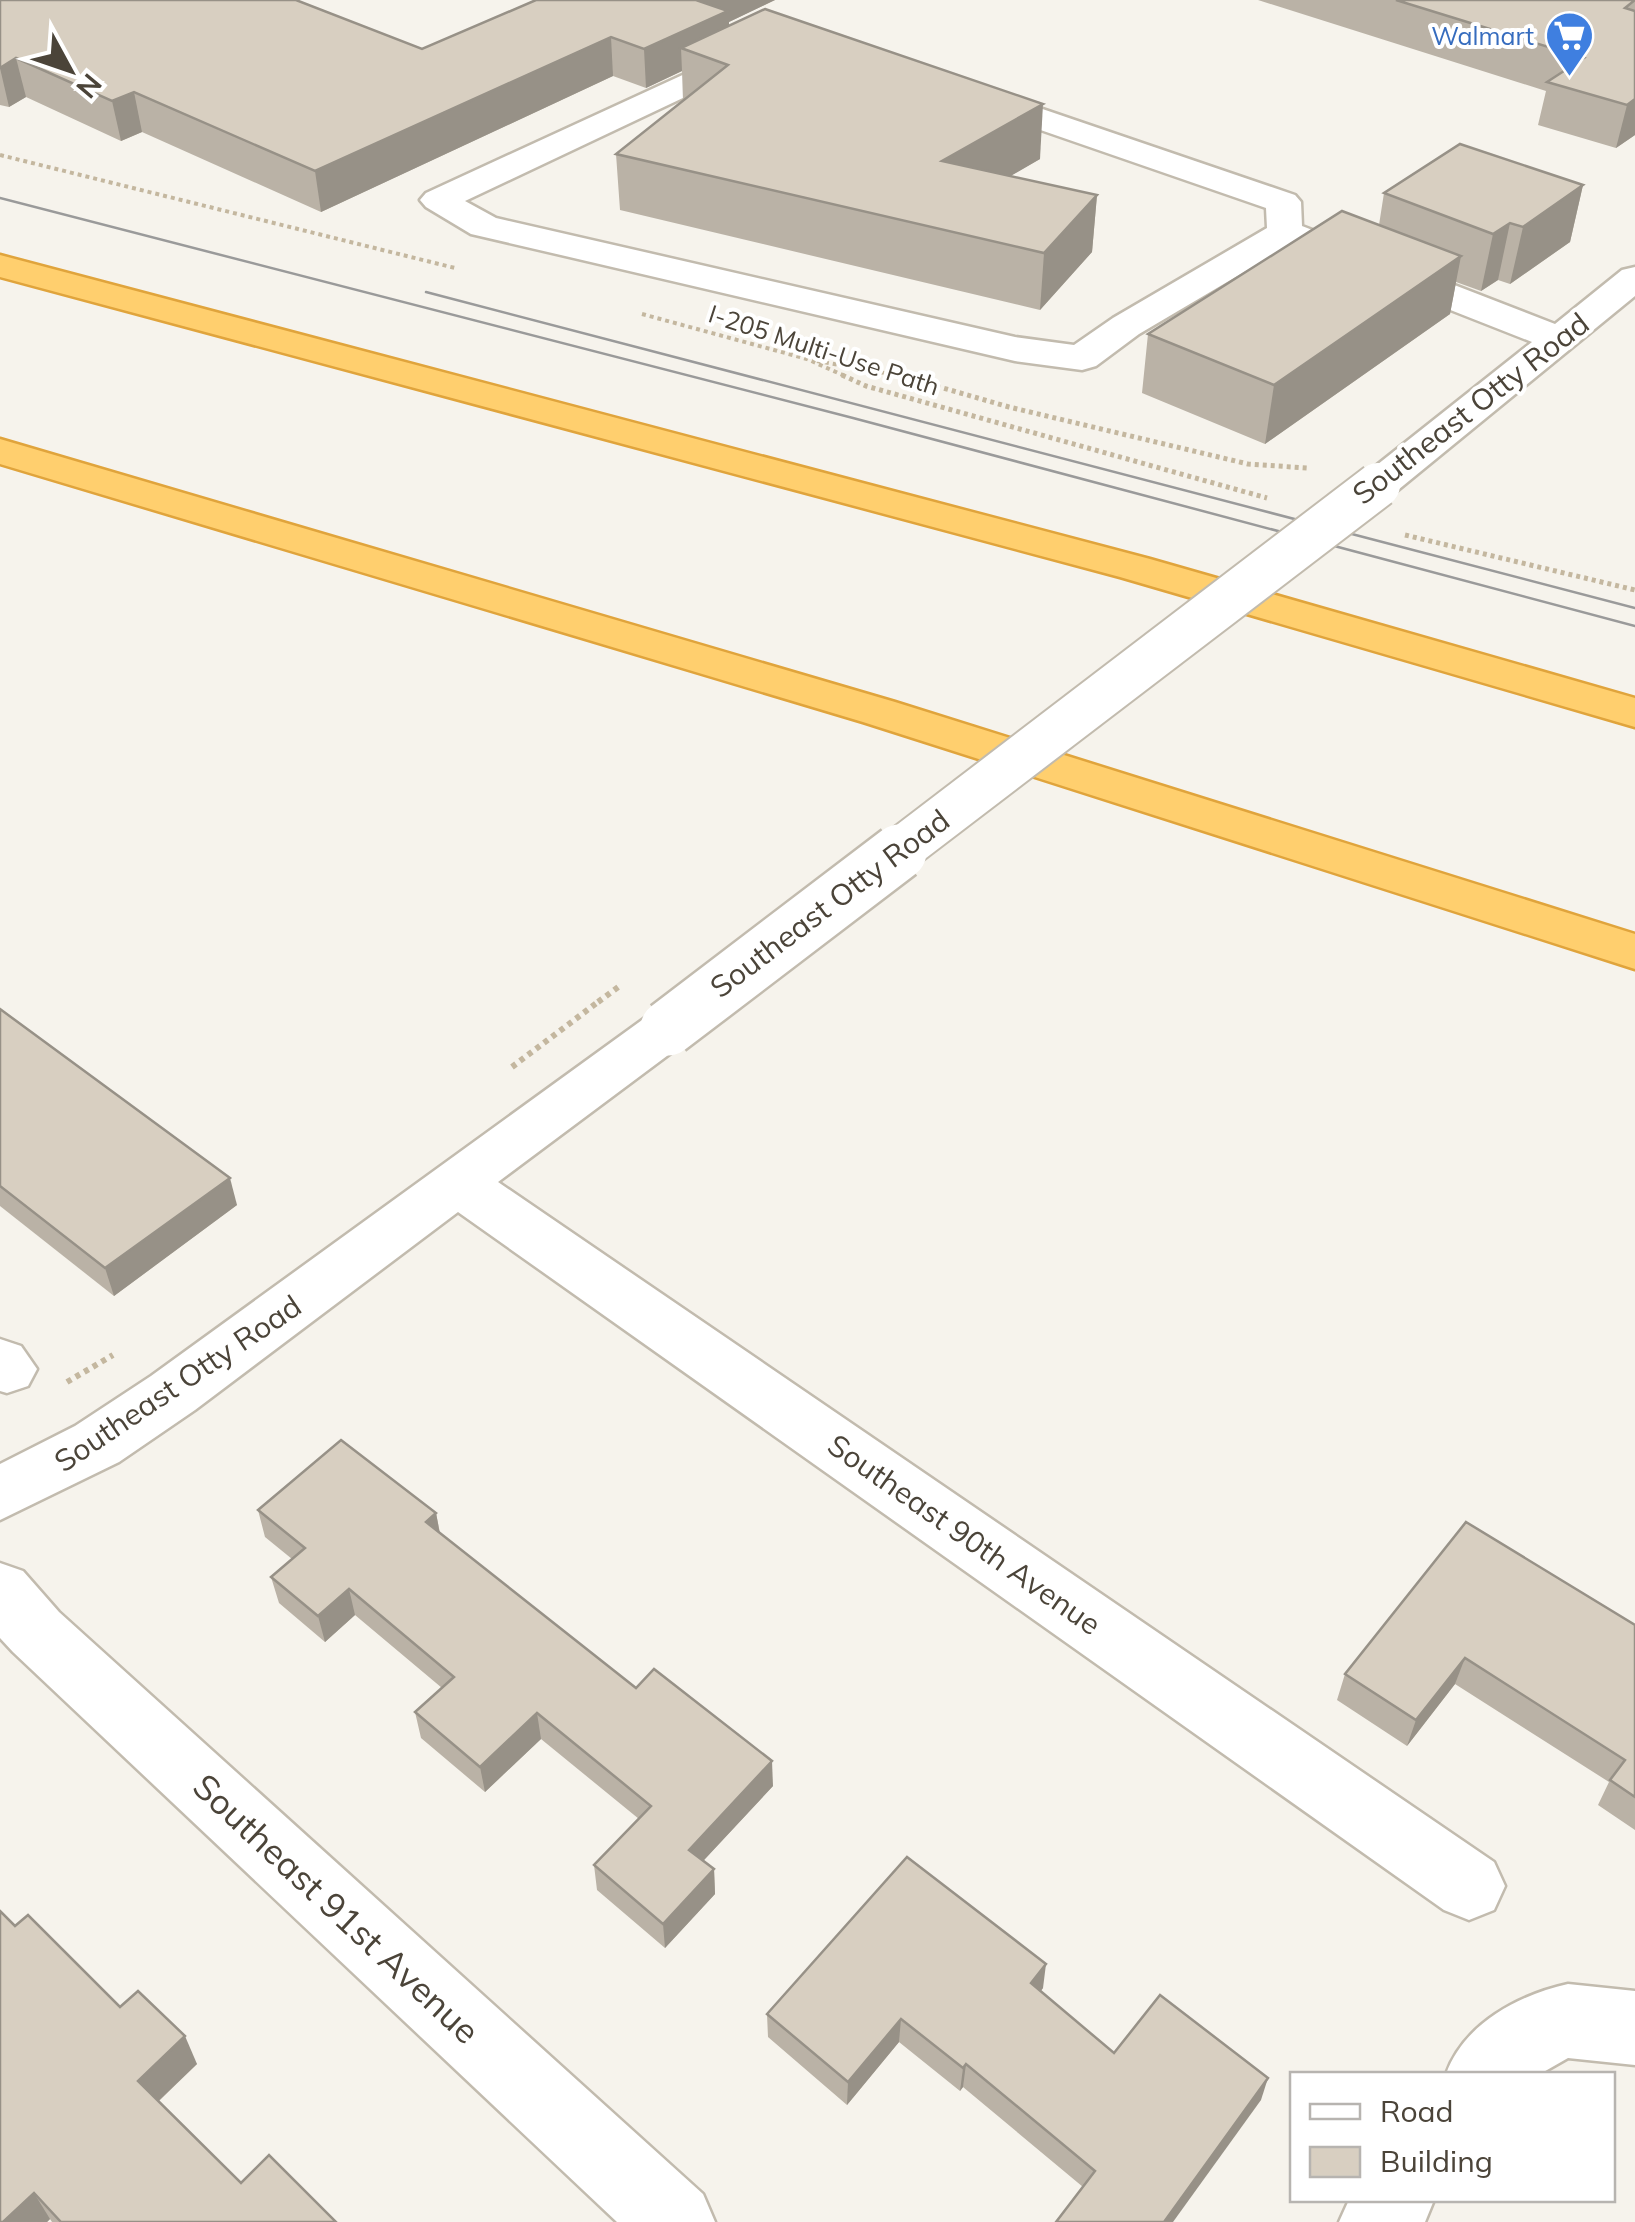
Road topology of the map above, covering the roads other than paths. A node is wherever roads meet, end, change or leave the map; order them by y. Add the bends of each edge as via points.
1 (774, 43) edge
2 (935, 82) edge
3 (1285, 232) junction
4 (0, 266) edge
5 (1635, 278) edge
6 (1562, 340) junction
7 (0, 452) edge
8 (1635, 713) edge
9 (1483, 902) junction
10 (1635, 952) edge
11 (1635, 975) edge
12 (459, 1184) junction
13 (0, 1494) edge
14 (0, 1591) edge
15 (1469, 1886) dead end
16 (1635, 2028) edge
17 (1486, 2072) edge
18 (675, 2222) edge

1 - 3 street via 438,200 484,226 1015,349 1082,358
2 - 3 street via 1283,202
3 - 6 street
4 - 8 highway via 1135,568
5 - 6 street, Southeast Otty Road
6 - 12 street, Southeast Otty Road, bridge
7 - 9 highway via 879,712
9 - 10 highway
9 - 11 highway
12 - 13 street, Southeast Otty Road via 173,1394 97,1444
12 - 15 street, Southeast 90th Avenue
14 - 18 street, Southeast 91st Avenue via 36,1632
16 - 17 street via 1562,2020 1524,2036

